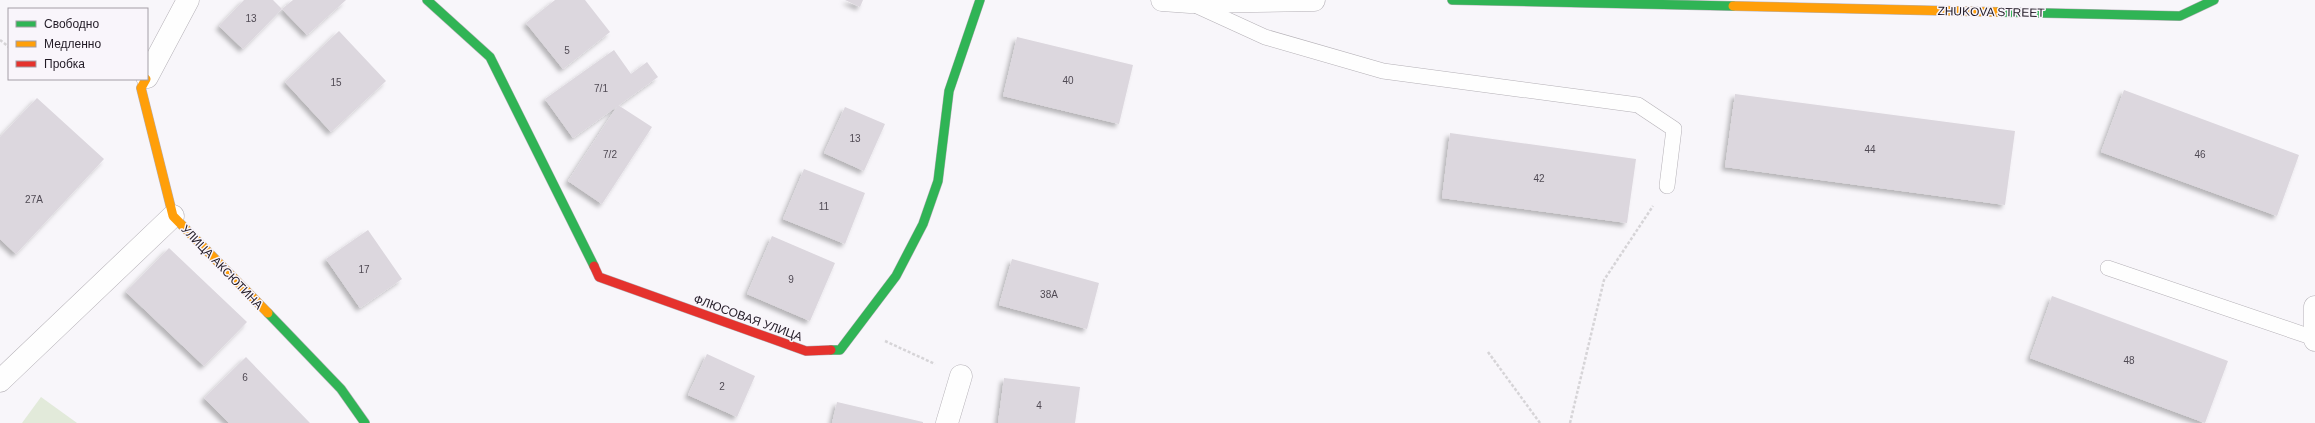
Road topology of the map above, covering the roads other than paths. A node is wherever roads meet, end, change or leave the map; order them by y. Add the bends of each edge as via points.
1 (188, 0) edge
2 (427, 0) edge
3 (980, 0) edge
4 (1162, 0) edge
5 (1314, 0) edge
6 (1452, 0) edge
7 (2214, 0) edge
8 (1190, 2) junction
9 (148, 74) edge
10 (145, 80) edge
11 (1666, 186) road end
12 (173, 216) junction
13 (2108, 268) dead end
14 (2315, 307) edge
15 (2315, 339) edge
16 (961, 376) road end
17 (0, 381) edge
18 (365, 423) edge
19 (947, 423) edge

1 - 9 street, УЛИЦА АКСЮТИНА
2 - 3 street, ФЛЮСОВАЯ УЛИЦА via 490,57 599,277 806,351 840,350 896,276 923,224 938,181 949,91
4 - 8 street
5 - 8 street
6 - 7 street, ZHUKOVA STREET via 2180,16
8 - 11 lane via 1265,37 1384,71 1638,104 1674,130
10 - 12 street, УЛИЦА АКСЮТИНА via 141,88
12 - 17 street
12 - 18 street, УЛИЦА АКСЮТИНА via 342,390
13 - 15 lane
14 - 15 street
16 - 19 street

